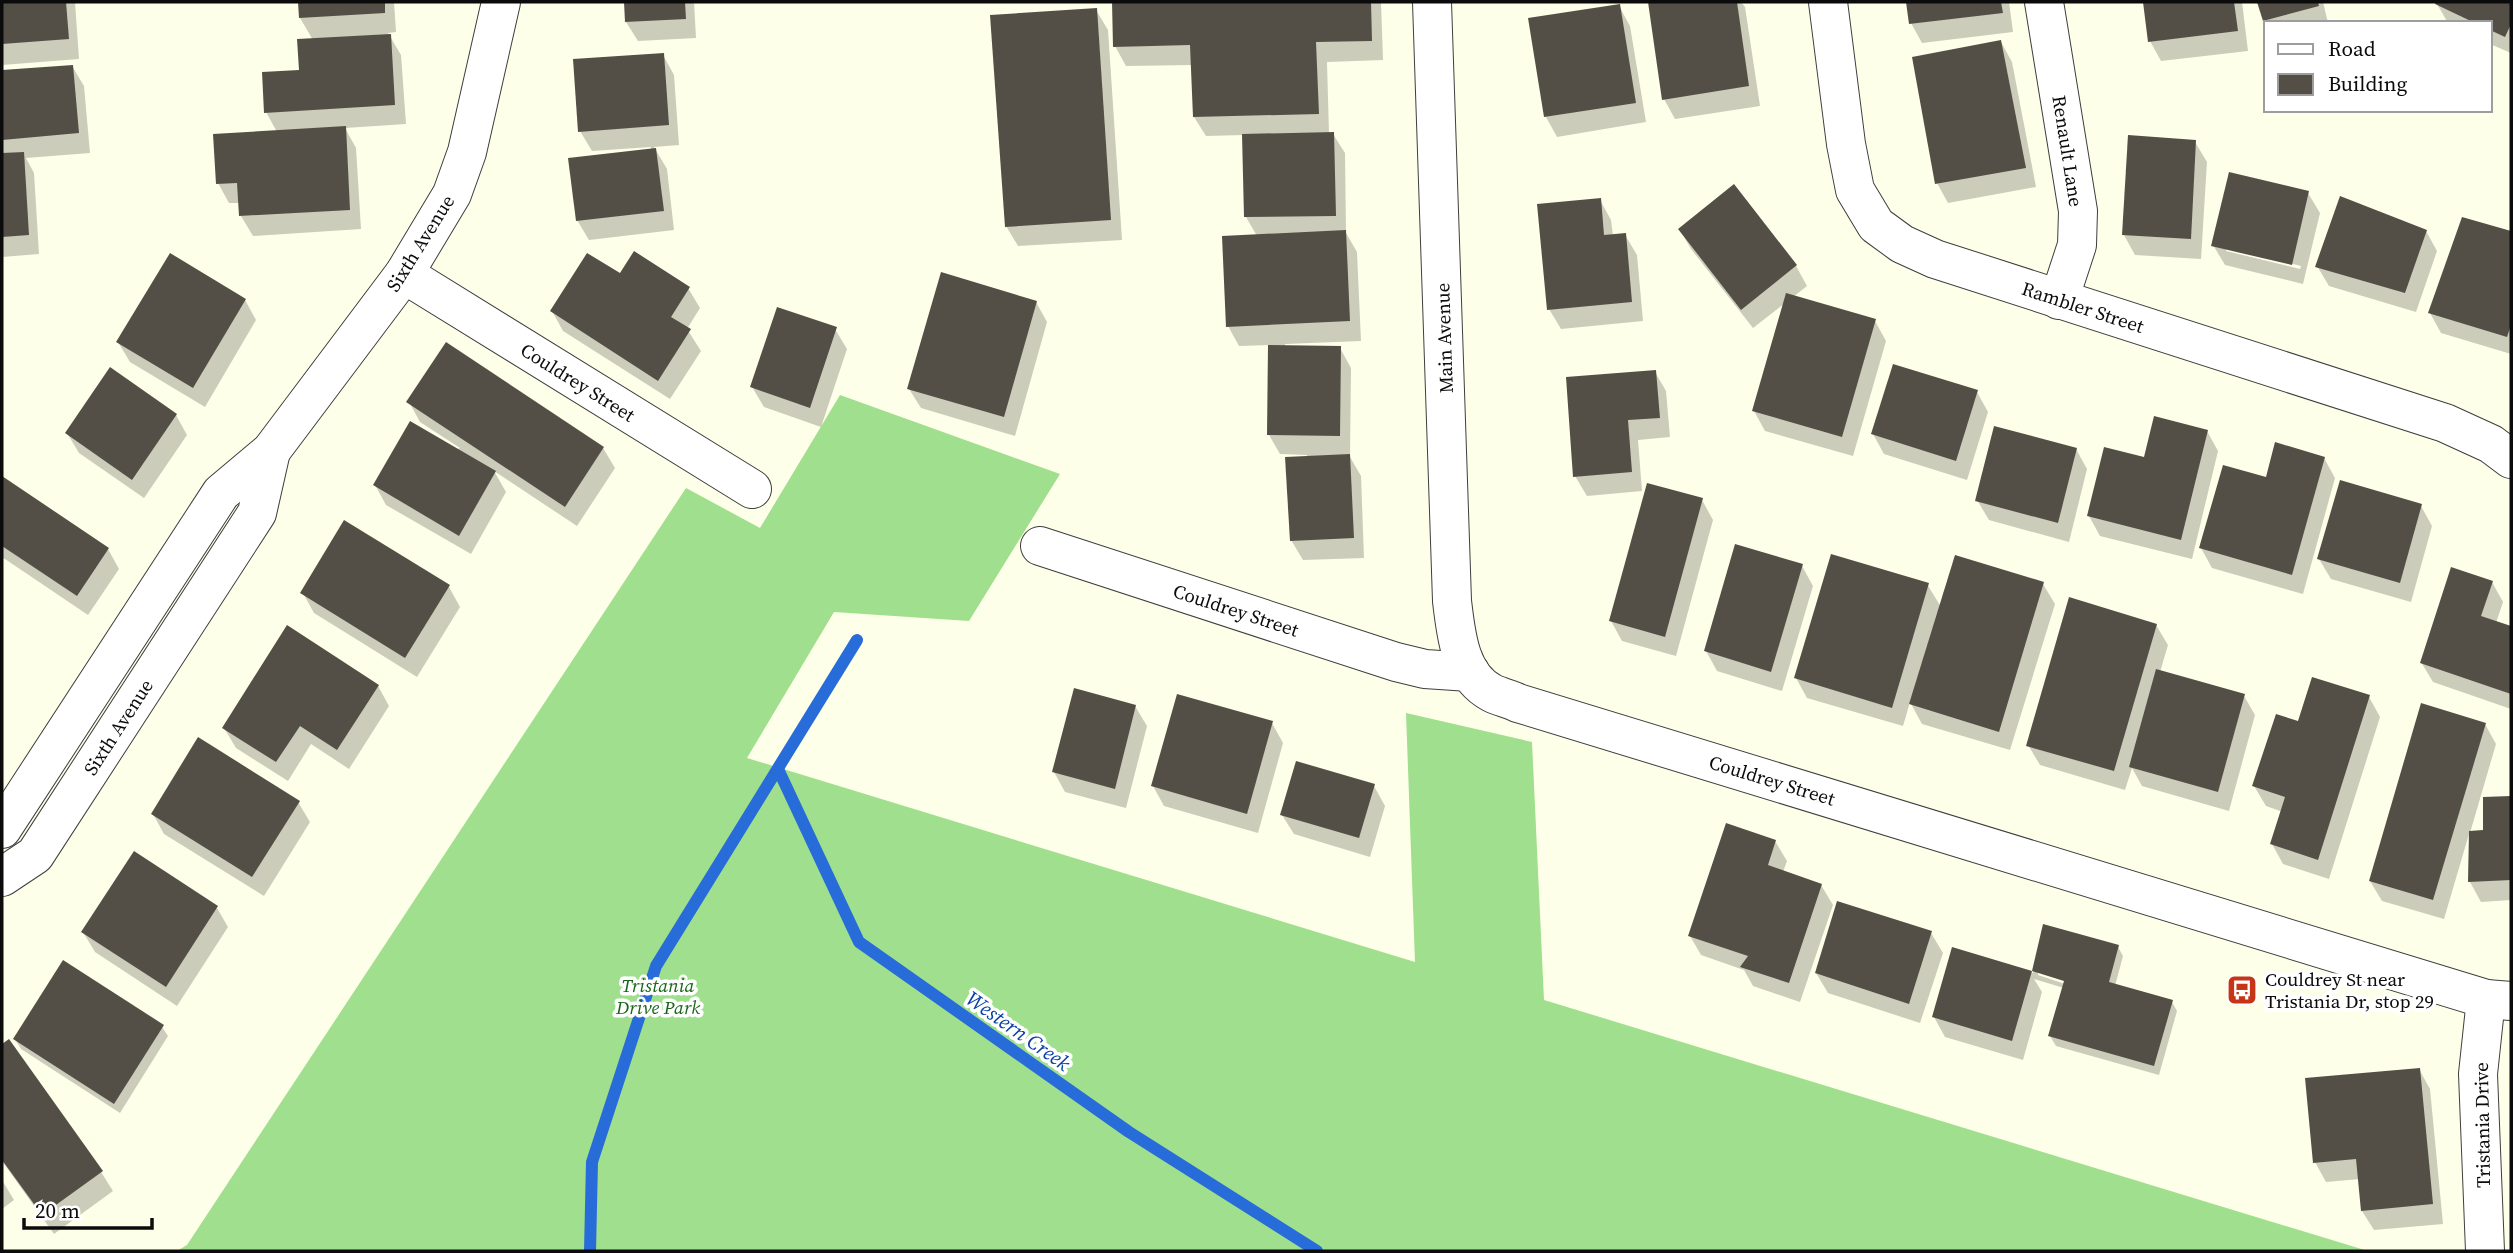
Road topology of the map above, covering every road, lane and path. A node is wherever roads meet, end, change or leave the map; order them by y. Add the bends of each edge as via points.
1 (502, 2) edge
2 (1432, 2) edge
3 (1829, 2) edge
4 (2044, 2) edge
5 (404, 274) junction
6 (2059, 300) junction
7 (271, 451) junction
8 (2511, 459) edge
9 (752, 489) dead end
10 (1040, 547) dead end
11 (1470, 672) junction
12 (2, 830) edge
13 (2, 877) edge
14 (2499, 1000) edge
15 (2485, 1251) edge

1 - 5 street, Sixth Avenue via 464,163 452,194
2 - 11 street, Main Avenue via 1452,601 1458,646
3 - 6 street, Rambler Street via 1855,190 1875,225 1935,259
4 - 6 street, Renault Lane via 2078,211 2077,245
5 - 7 street, Sixth Avenue
5 - 9 street, Couldrey Street
6 - 8 street, Rambler Street via 2445,423 2491,443
7 - 12 street, Sixth Avenue via 221,493
7 - 13 street, Sixth Avenue via 257,513 36,855
10 - 11 street, Couldrey Street via 1396,662
11 - 14 street, Couldrey Street via 1490,692 1518,702
14 - 15 street, Tristania Drive via 2478,1074

